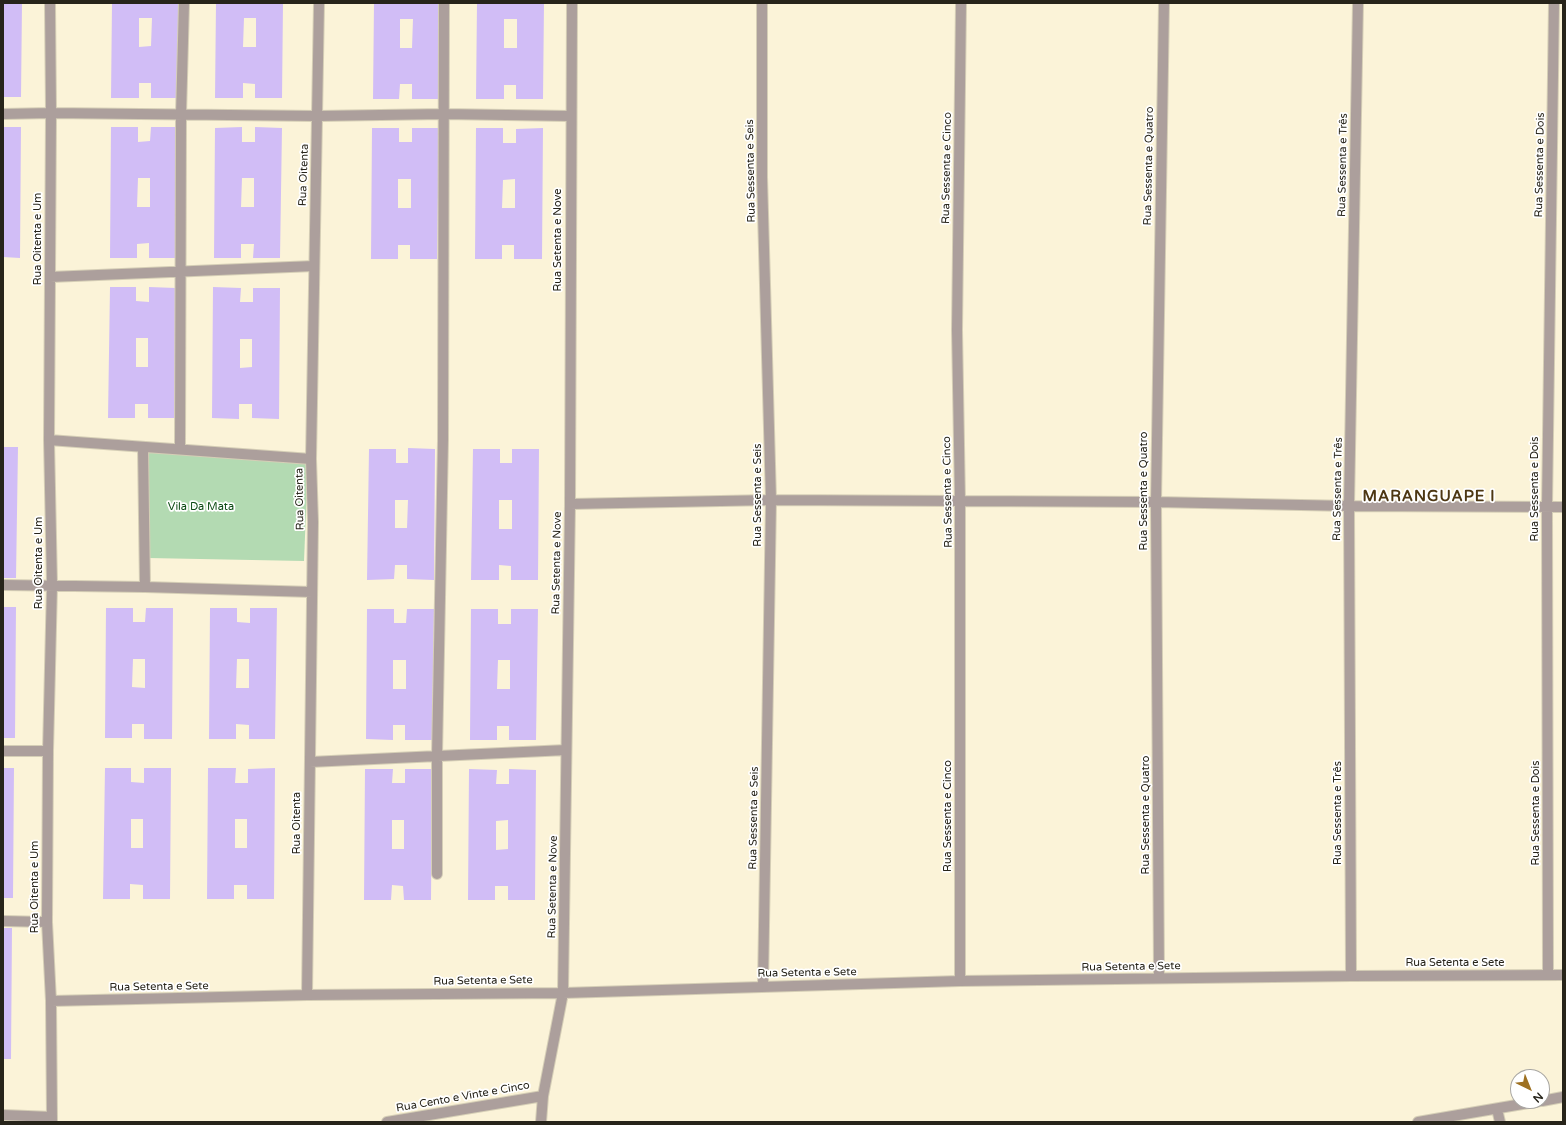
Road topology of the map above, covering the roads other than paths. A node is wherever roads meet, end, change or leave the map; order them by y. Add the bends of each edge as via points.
1 (50, 3) edge
2 (184, 3) edge
3 (319, 3) edge
4 (444, 3) edge
5 (572, 3) edge
6 (762, 3) edge
7 (961, 3) edge
8 (1164, 3) edge
9 (1358, 3) edge
10 (1554, 3) edge
11 (51, 113) junction
12 (3, 114) edge
13 (443, 114) junction
14 (181, 115) junction
15 (318, 116) junction
16 (570, 116) junction
17 (314, 266) junction
18 (182, 271) junction
19 (50, 277) junction
20 (49, 440) junction
21 (143, 447) junction
22 (180, 449) junction
23 (311, 459) junction
24 (771, 500) junction
25 (960, 501) junction
26 (1156, 502) junction
27 (570, 504) junction
28 (1349, 506) junction
29 (1547, 507) junction
30 (1563, 507) edge
31 (3, 585) edge
32 (52, 585) junction
33 (145, 587) junction
34 (312, 592) junction
35 (566, 750) junction
36 (3, 751) edge
37 (48, 751) junction
38 (437, 756) junction
39 (310, 762) junction
40 (437, 874) dead end
41 (3, 921) edge
42 (47, 922) junction
43 (1548, 975) junction
44 (1563, 975) edge
45 (1351, 976) junction
46 (1158, 978) junction
47 (960, 981) junction
48 (763, 986) junction
49 (563, 992) junction
50 (307, 996) junction
51 (51, 1001) junction
52 (543, 1096) junction
53 (1563, 1097) edge
54 (1550, 1099) edge
55 (1510, 1107) edge
56 (1497, 1109) junction
57 (3, 1115) edge
58 (52, 1120) edge
59 (387, 1122) edge
60 (541, 1122) edge
61 (1418, 1122) edge
62 (1500, 1122) edge

1 - 11 street, Rua Oitenta e Um
2 - 14 street
3 - 15 street, Rua Oitenta
4 - 13 street
5 - 16 street, Rua Setenta e Nove
6 - 24 street, Rua Sessenta e Seis via 762,177
7 - 25 street, Rua Sessenta e Cinco via 957,330
8 - 26 street, Rua Sessenta e Quatro
9 - 28 street, Rua Sessenta e Três
10 - 29 street, Rua Sessenta e Dois
11 - 12 street
11 - 14 street
11 - 19 street, Rua Oitenta e Um
13 - 15 street
13 - 16 street
13 - 38 street via 443,440
14 - 15 street
14 - 18 street
15 - 17 street, Rua Oitenta
16 - 27 street, Rua Setenta e Nove
17 - 18 street
17 - 23 street, Rua Oitenta
18 - 19 street
18 - 22 street
19 - 20 street, Rua Oitenta e Um
20 - 21 street
20 - 32 street, Rua Oitenta e Um
21 - 22 street
21 - 33 street
22 - 23 street
23 - 34 street, Rua Oitenta
24 - 25 street
24 - 27 street
24 - 48 street, Rua Sessenta e Seis
25 - 26 street
25 - 47 street, Rua Sessenta e Cinco
26 - 28 street
26 - 46 street, Rua Sessenta e Quatro
27 - 35 street, Rua Setenta e Nove
28 - 29 street
28 - 45 street, Rua Sessenta e Três
29 - 30 street
29 - 43 street, Rua Sessenta e Dois
31 - 32 street
32 - 33 street
32 - 37 street, Rua Oitenta e Um
33 - 34 street
34 - 39 street, Rua Oitenta
35 - 38 street
35 - 49 street, Rua Setenta e Nove
36 - 37 street
37 - 42 street, Rua Oitenta e Um
38 - 39 street
38 - 40 street
39 - 50 street, Rua Oitenta
41 - 42 street
42 - 51 street, Rua Oitenta e Um
43 - 44 street, Rua Setenta e Sete
43 - 45 street, Rua Setenta e Sete
45 - 46 street, Rua Setenta e Sete
46 - 47 street, Rua Setenta e Sete
47 - 48 street, Rua Setenta e Sete
48 - 49 street, Rua Setenta e Sete
49 - 50 street, Rua Setenta e Sete
49 - 52 street, Rua Setenta e Nove
50 - 51 street, Rua Setenta e Sete
51 - 58 street, Rua Oitenta e Um
52 - 59 street, Rua Cento e Vinte e Cinco
52 - 60 street, Rua Setenta e Nove
53 - 54 street
55 - 56 street
56 - 61 street
56 - 62 street
57 - 58 street

